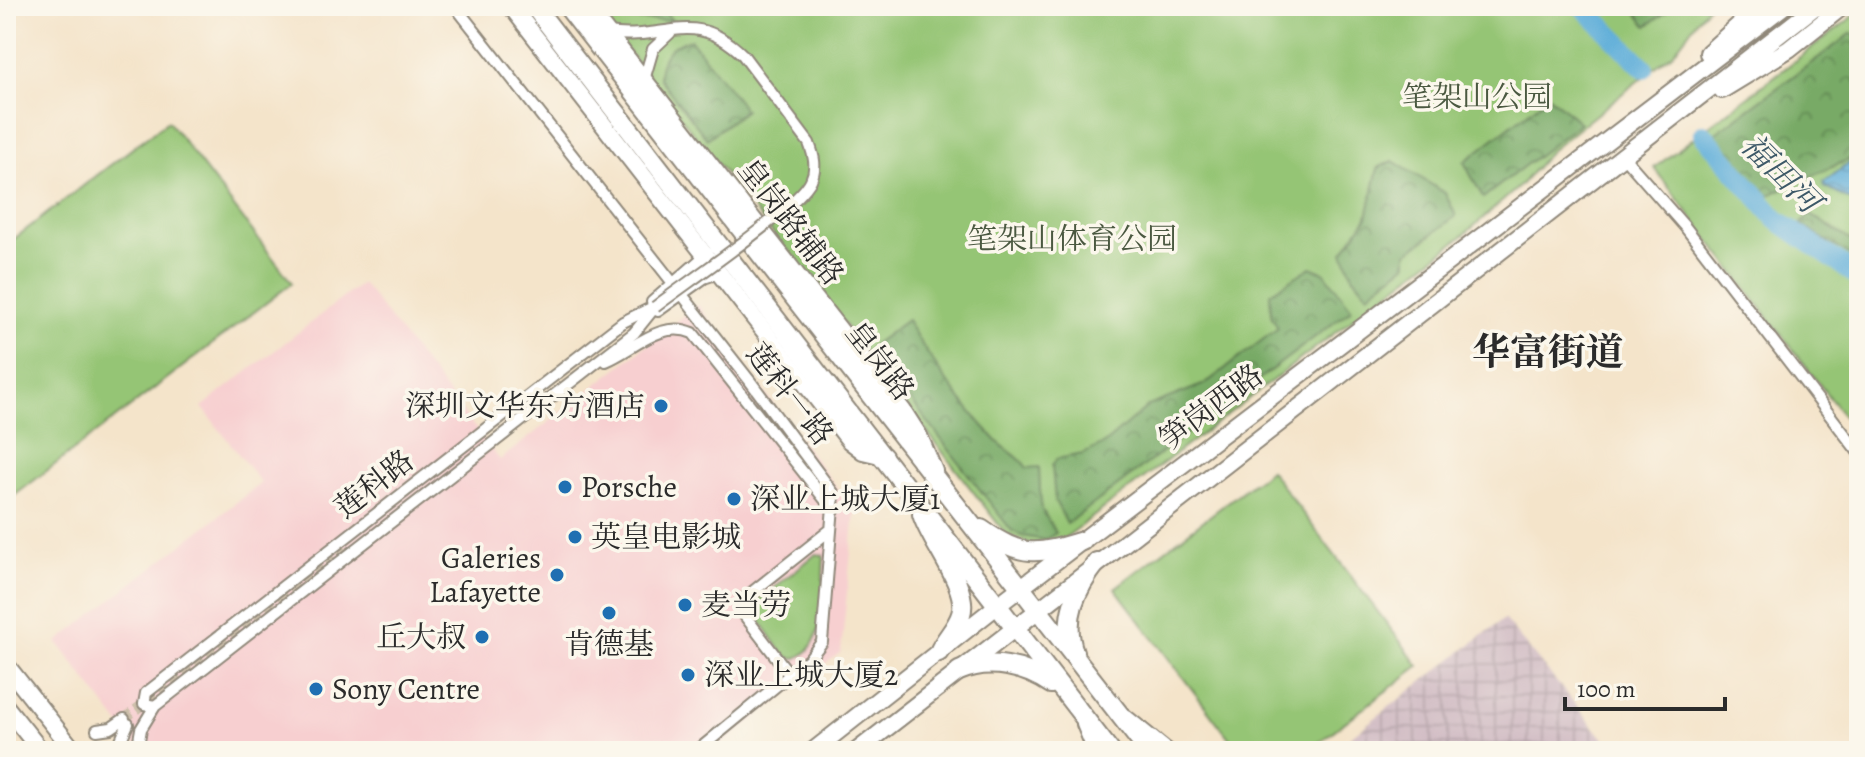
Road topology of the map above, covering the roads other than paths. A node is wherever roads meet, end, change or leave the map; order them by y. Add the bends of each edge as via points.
1 (455, 6) edge
2 (511, 6) edge
3 (534, 6) edge
4 (567, 6) edge
5 (586, 6) edge
6 (1784, 6) edge
7 (1816, 6) edge
8 (1843, 6) edge
9 (1763, 13) edge
10 (607, 33) junction
11 (670, 33) junction
12 (644, 80) junction
13 (1659, 128) junction
14 (1588, 155) junction
15 (1623, 156) junction
16 (1601, 173) junction
17 (702, 221) junction
18 (706, 256) junction
19 (718, 272) junction
20 (752, 286) junction
21 (677, 290) junction
22 (655, 307) junction
23 (590, 369) junction
24 (1859, 453) edge
25 (884, 456) junction
26 (937, 480) junction
27 (918, 500) junction
28 (834, 511) junction
29 (967, 518) junction
30 (829, 531) junction
31 (1082, 541) junction
32 (1097, 562) junction
33 (1021, 588) junction
34 (998, 605) junction
35 (1037, 609) junction
36 (1013, 628) junction
37 (939, 652) junction
38 (1076, 659) junction
39 (6, 665) edge
40 (959, 671) junction
41 (790, 675) junction
42 (1062, 691) junction
43 (155, 706) junction
44 (1113, 706) junction
45 (6, 707) edge
46 (1085, 722) junction
47 (97, 730) dead end
48 (41, 751) edge
49 (74, 751) edge
50 (116, 751) edge
51 (137, 751) edge
52 (697, 751) edge
53 (813, 751) edge
54 (857, 751) edge
55 (1096, 751) edge
56 (1110, 751) edge
57 (1148, 751) edge
58 (1166, 751) edge

1 - 21 street, 莲科一路
2 - 18 main road
3 - 17 highway, 皇岗路
4 - 26 highway, 皇岗路
5 - 10 main road, 皇岗路辅路
6 - 9 main road, 笋岗西路
7 - 13 main road, 笋岗西路
8 - 13 main road, 笋岗西路 via 1789,49
9 - 14 main road, 笋岗西路
10 - 11 street, 莲科路
10 - 12 main road, 皇岗路辅路
11 - 12 street via 653,49
11 - 22 street, 莲科路, bridge via 703,29 733,45 803,133 815,167 806,189 793,202
12 - 26 main road, 皇岗路辅路 via 903,411
13 - 15 main road, 笋岗西路
14 - 16 main road
14 - 31 main road, 笋岗西路
15 - 16 main road, 笋岗西路
15 - 24 street via 1686,228
16 - 32 main road, 笋岗西路
17 - 18 street via 710,237
17 - 20 highway, 皇岗路
18 - 19 main road
18 - 21 street, 莲科路
19 - 20 street
19 - 21 street, 莲科路
19 - 25 main road via 853,445
20 - 25 highway, 皇岗路
21 - 22 street, 莲科路
21 - 28 street, 莲科一路 via 828,482
22 - 23 street, 莲科路 via 634,333
22 - 43 street, 莲科路 via 623,322 146,693 144,704
23 - 28 street via 669,328 689,331
23 - 43 street, 莲科路
25 - 27 highway, 皇岗路
26 - 29 highway, 皇岗路
27 - 34 highway, 皇岗路
27 - 37 highway via 934,546 963,595 960,619
28 - 30 street
29 - 31 highway via 995,538 1029,552 1050,552
29 - 33 highway, 皇岗路
30 - 41 street via 823,638 818,650
30 - 41 street via 742,605
31 - 33 main road, 笋岗西路
32 - 35 main road, 笋岗西路
32 - 38 highway via 1075,594 1070,612
33 - 34 main road, 笋岗西路
33 - 35 highway, 皇岗路
34 - 36 highway, 皇岗路
34 - 37 main road, 笋岗西路
35 - 36 main road, 笋岗西路
35 - 38 highway, 皇岗路
36 - 40 main road, 笋岗西路
36 - 42 highway, 皇岗路
37 - 53 main road, 笋岗西路
38 - 44 highway, 皇岗路
39 - 49 main road
40 - 42 highway via 984,664 1012,667
40 - 54 main road, 笋岗西路
41 - 52 street
42 - 46 highway, 皇岗路
43 - 51 street, 莲科路 via 141,729
44 - 57 highway, 皇岗路
44 - 58 main road
45 - 48 main road
46 - 55 main road
46 - 56 highway, 皇岗路
47 - 50 street via 126,721

